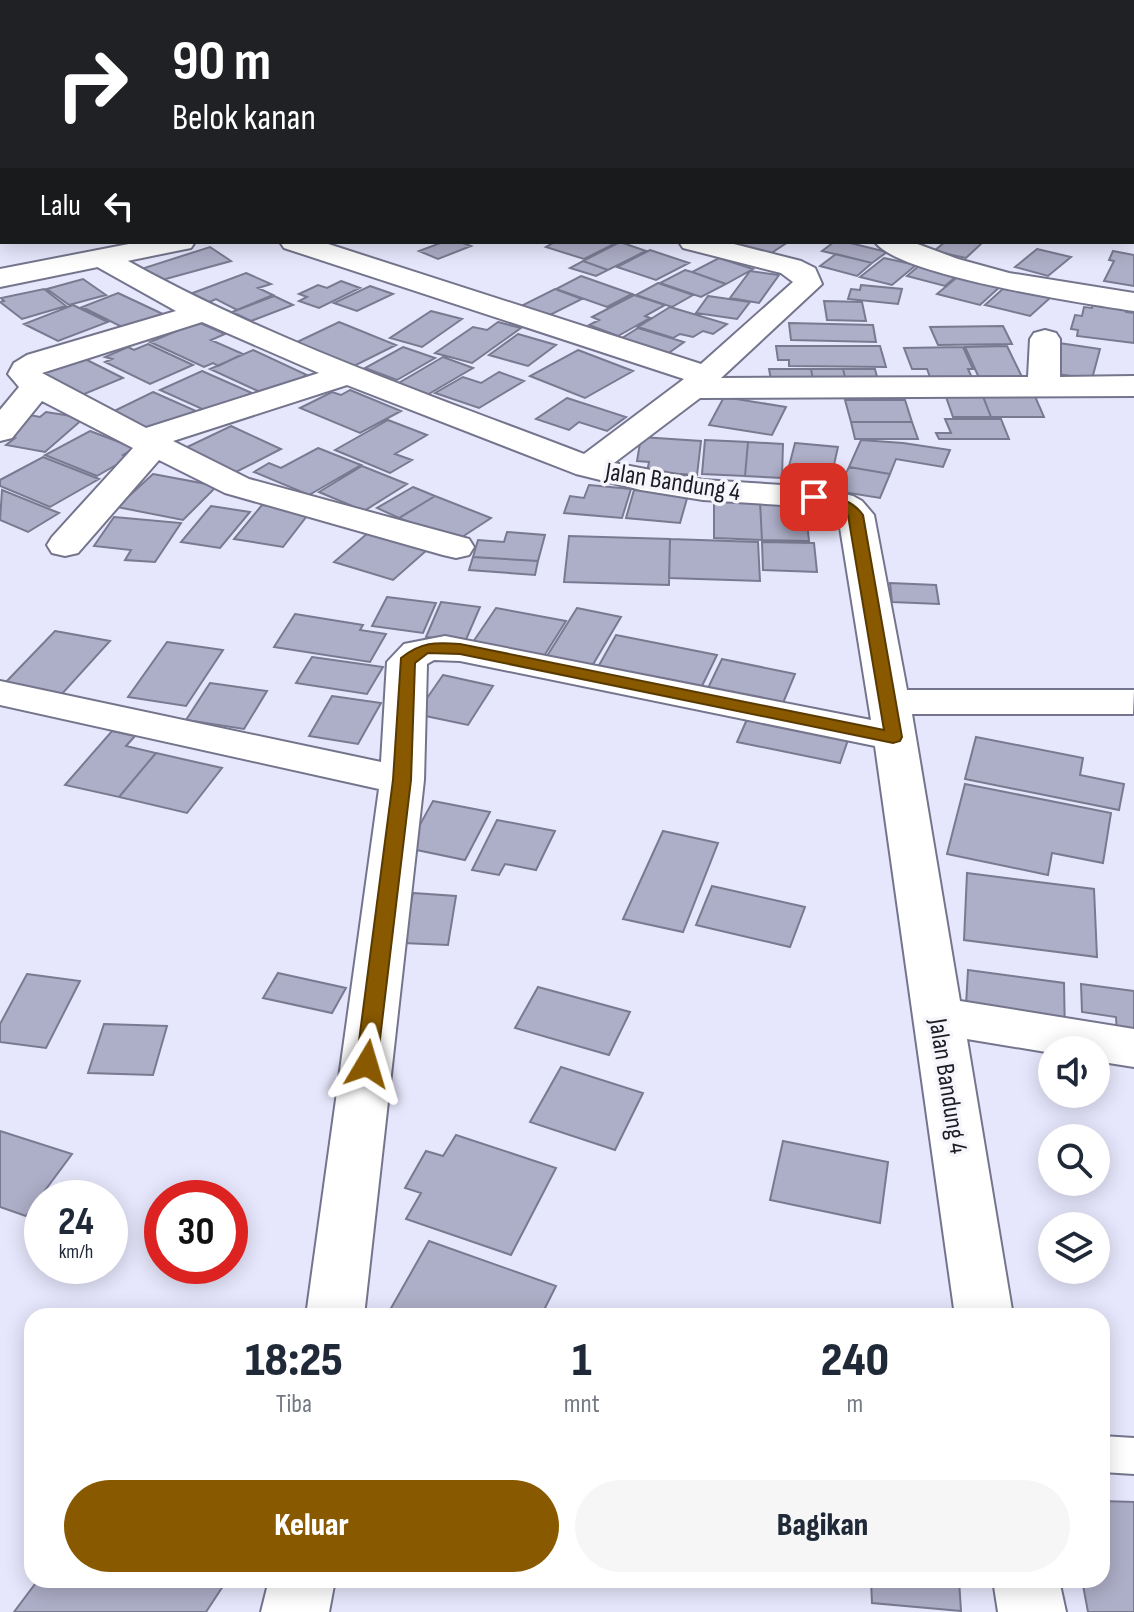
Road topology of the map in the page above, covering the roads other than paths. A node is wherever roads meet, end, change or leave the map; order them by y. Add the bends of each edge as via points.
1 (162, 244) edge
2 (300, 244) edge
3 (708, 244) edge
4 (894, 244) edge
5 (105, 250) edge
6 (0, 265) edge
7 (0, 278) edge
8 (1134, 302) edge
9 (204, 312) junction
10 (1045, 339) dead end
11 (348, 374) junction
12 (698, 382) junction
13 (37, 386) junction
14 (1134, 386) edge
15 (1044, 388) junction
16 (0, 431) edge
17 (148, 442) junction
18 (588, 467) junction
19 (65, 545) dead end
20 (456, 547) dead end
21 (0, 693) edge
22 (1133, 702) edge
23 (891, 720) junction
24 (402, 780) junction
25 (938, 1016) junction
26 (1134, 1048) edge
27 (336, 1308) edge
28 (983, 1308) edge
29 (1110, 1454) edge
30 (1134, 1456) edge
31 (300, 1588) edge
32 (1028, 1588) edge
33 (295, 1612) edge
34 (1032, 1612) edge

1 - 5 street
2 - 12 street
3 - 12 street via 801,259 808,279 805,290
4 - 8 street via 952,267 1061,293
5 - 6 street
5 - 7 street
5 - 9 street, Jalan Bandung 4 via 169,297
9 - 11 street, Jalan Bandung 4
9 - 13 street via 38,362 24,374
10 - 15 street
11 - 17 street
11 - 18 street, Jalan Bandung 4
12 - 15 street
12 - 18 street
13 - 16 street
13 - 17 street
14 - 15 street
17 - 19 street
17 - 20 street via 237,486
18 - 23 street, Jalan Bandung 4 via 674,486 814,497 850,508 856,515
21 - 24 street
22 - 23 street
23 - 24 street via 434,647 413,654 407,662
23 - 25 street, Jalan Bandung 4
24 - 27 street
25 - 26 street
25 - 28 street, Jalan Bandung 4
29 - 30 lane
31 - 33 street
32 - 34 street

